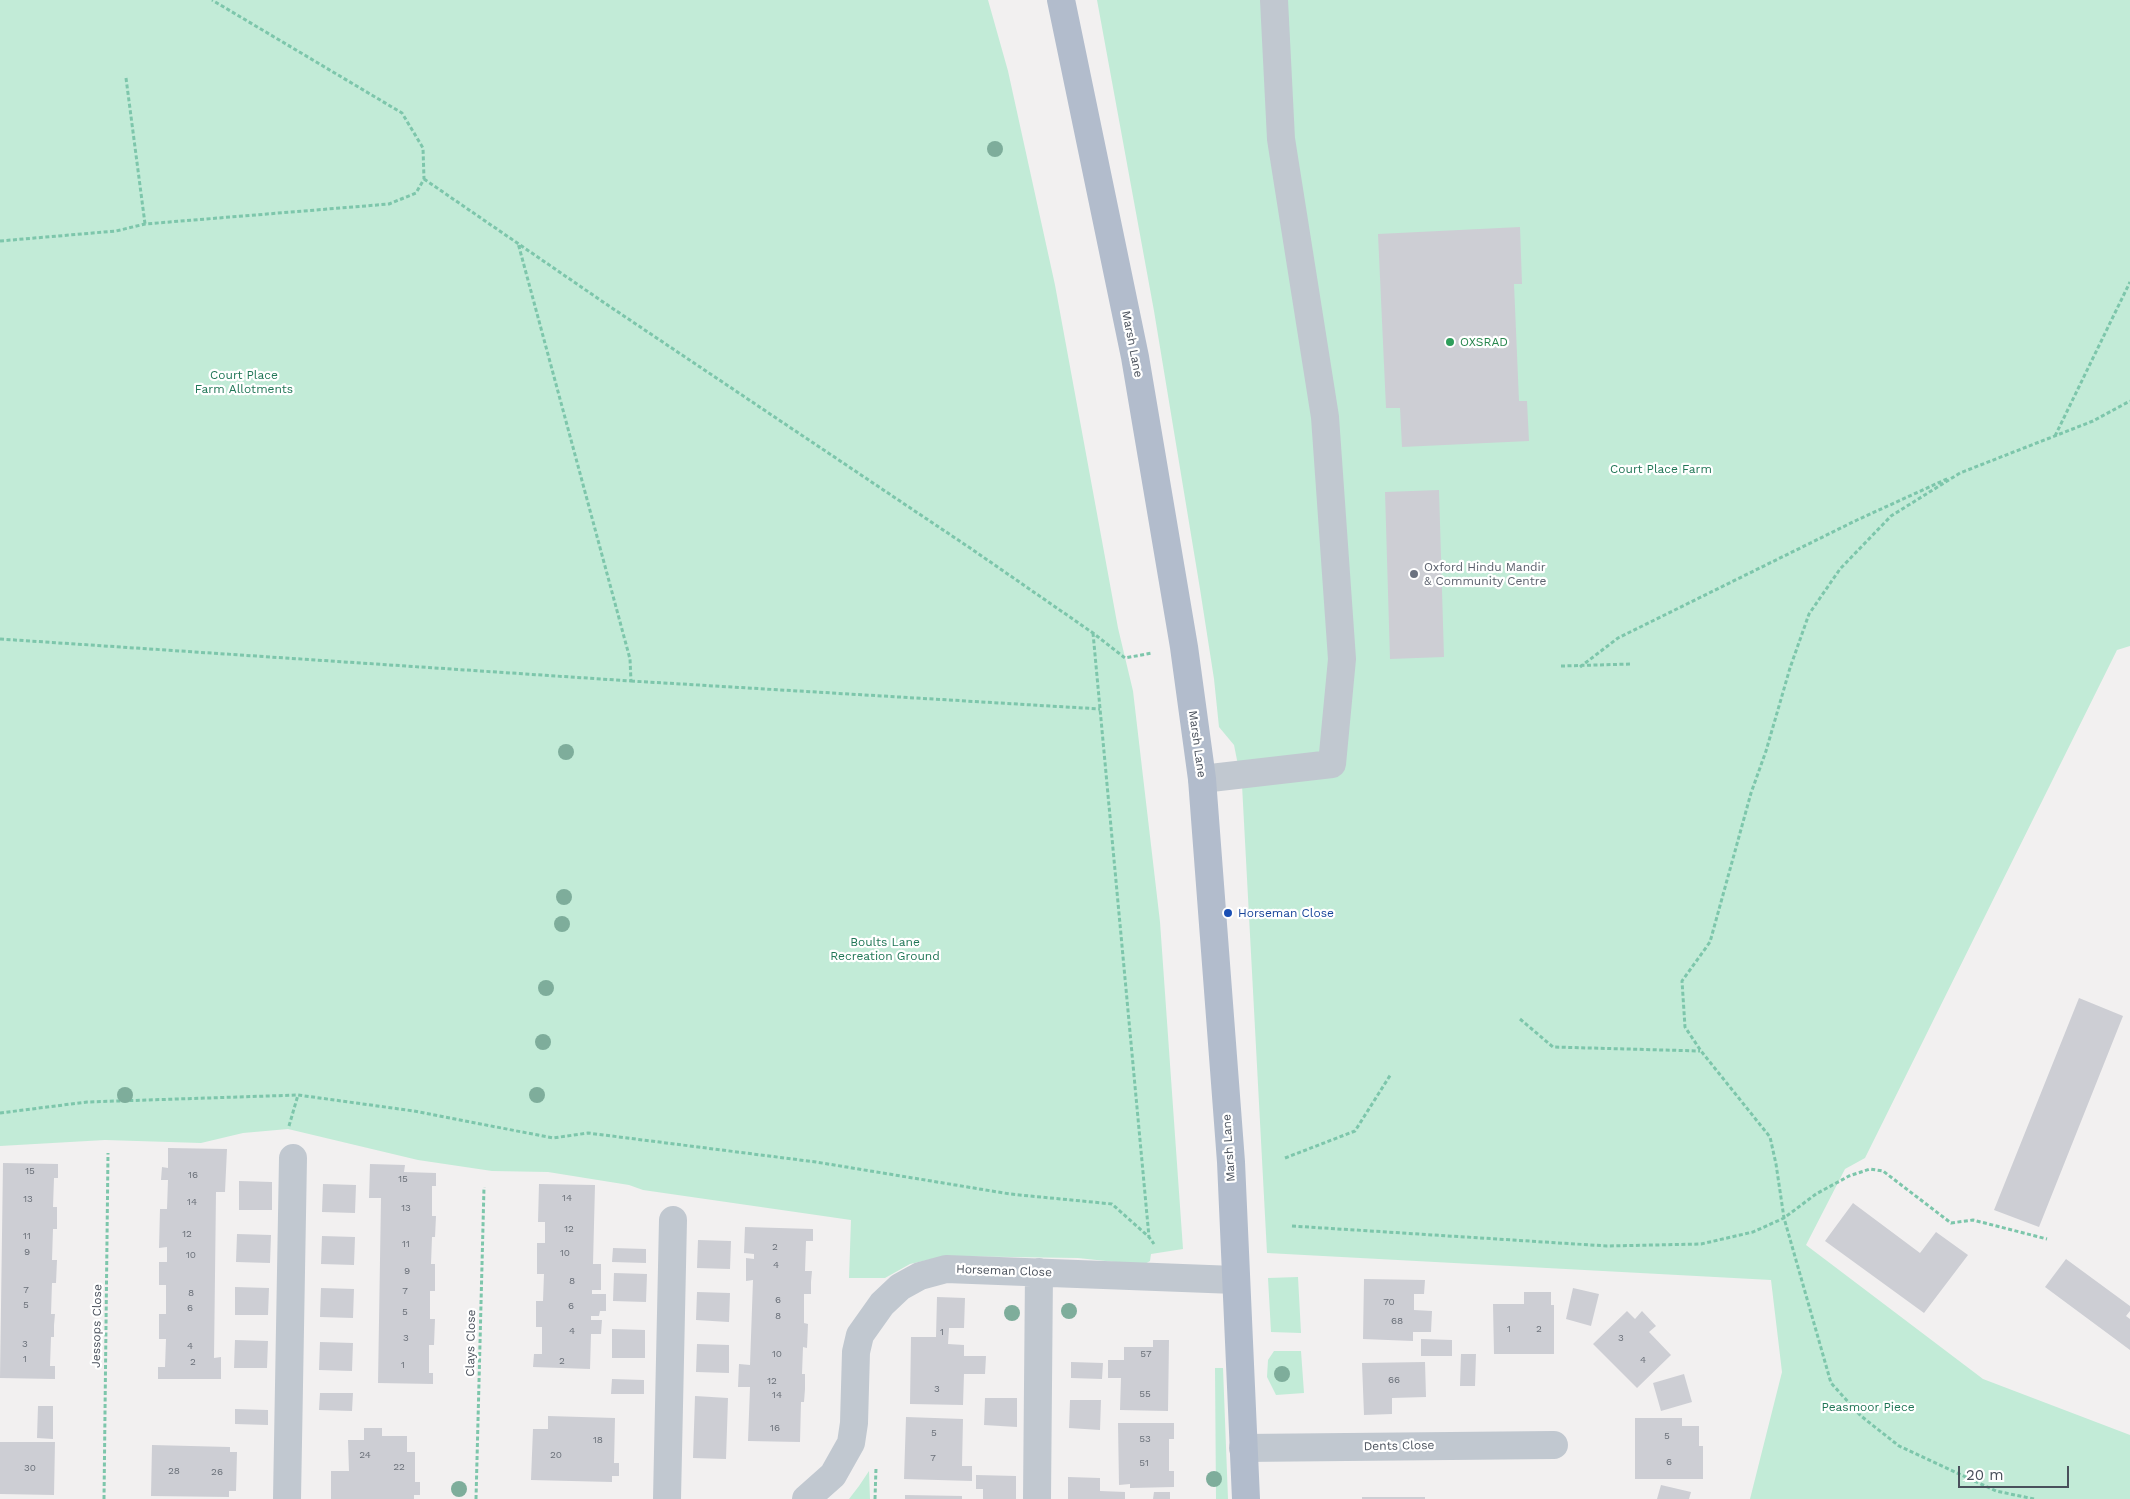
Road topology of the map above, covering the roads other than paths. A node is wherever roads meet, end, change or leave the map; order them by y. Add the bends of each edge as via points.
1 (1061, 0) edge
2 (1274, 0) edge
3 (1202, 779) junction
4 (293, 1158) dead end
5 (673, 1220) dead end
6 (1039, 1272) junction
7 (1235, 1280) junction
8 (1554, 1445) dead end
9 (1243, 1448) junction
10 (287, 1499) edge
11 (666, 1499) edge
12 (806, 1499) edge
13 (1037, 1499) edge
14 (1246, 1499) edge

1 - 3 main road, Marsh Lane via 1136,357 1184,647
2 - 3 street via 1281,138 1325,417 1342,659 1332,764
3 - 7 main road, Marsh Lane via 1230,1152
4 - 10 street
5 - 11 street
6 - 7 street, Horseman Close
6 - 12 street, Horseman Close via 946,1269 920,1276 900,1287 882,1304 860,1335 856,1352 854,1423 850,1443 833,1475
6 - 13 street
7 - 9 main road, Marsh Lane
8 - 9 street, Dents Close
9 - 14 main road, Marsh Lane

